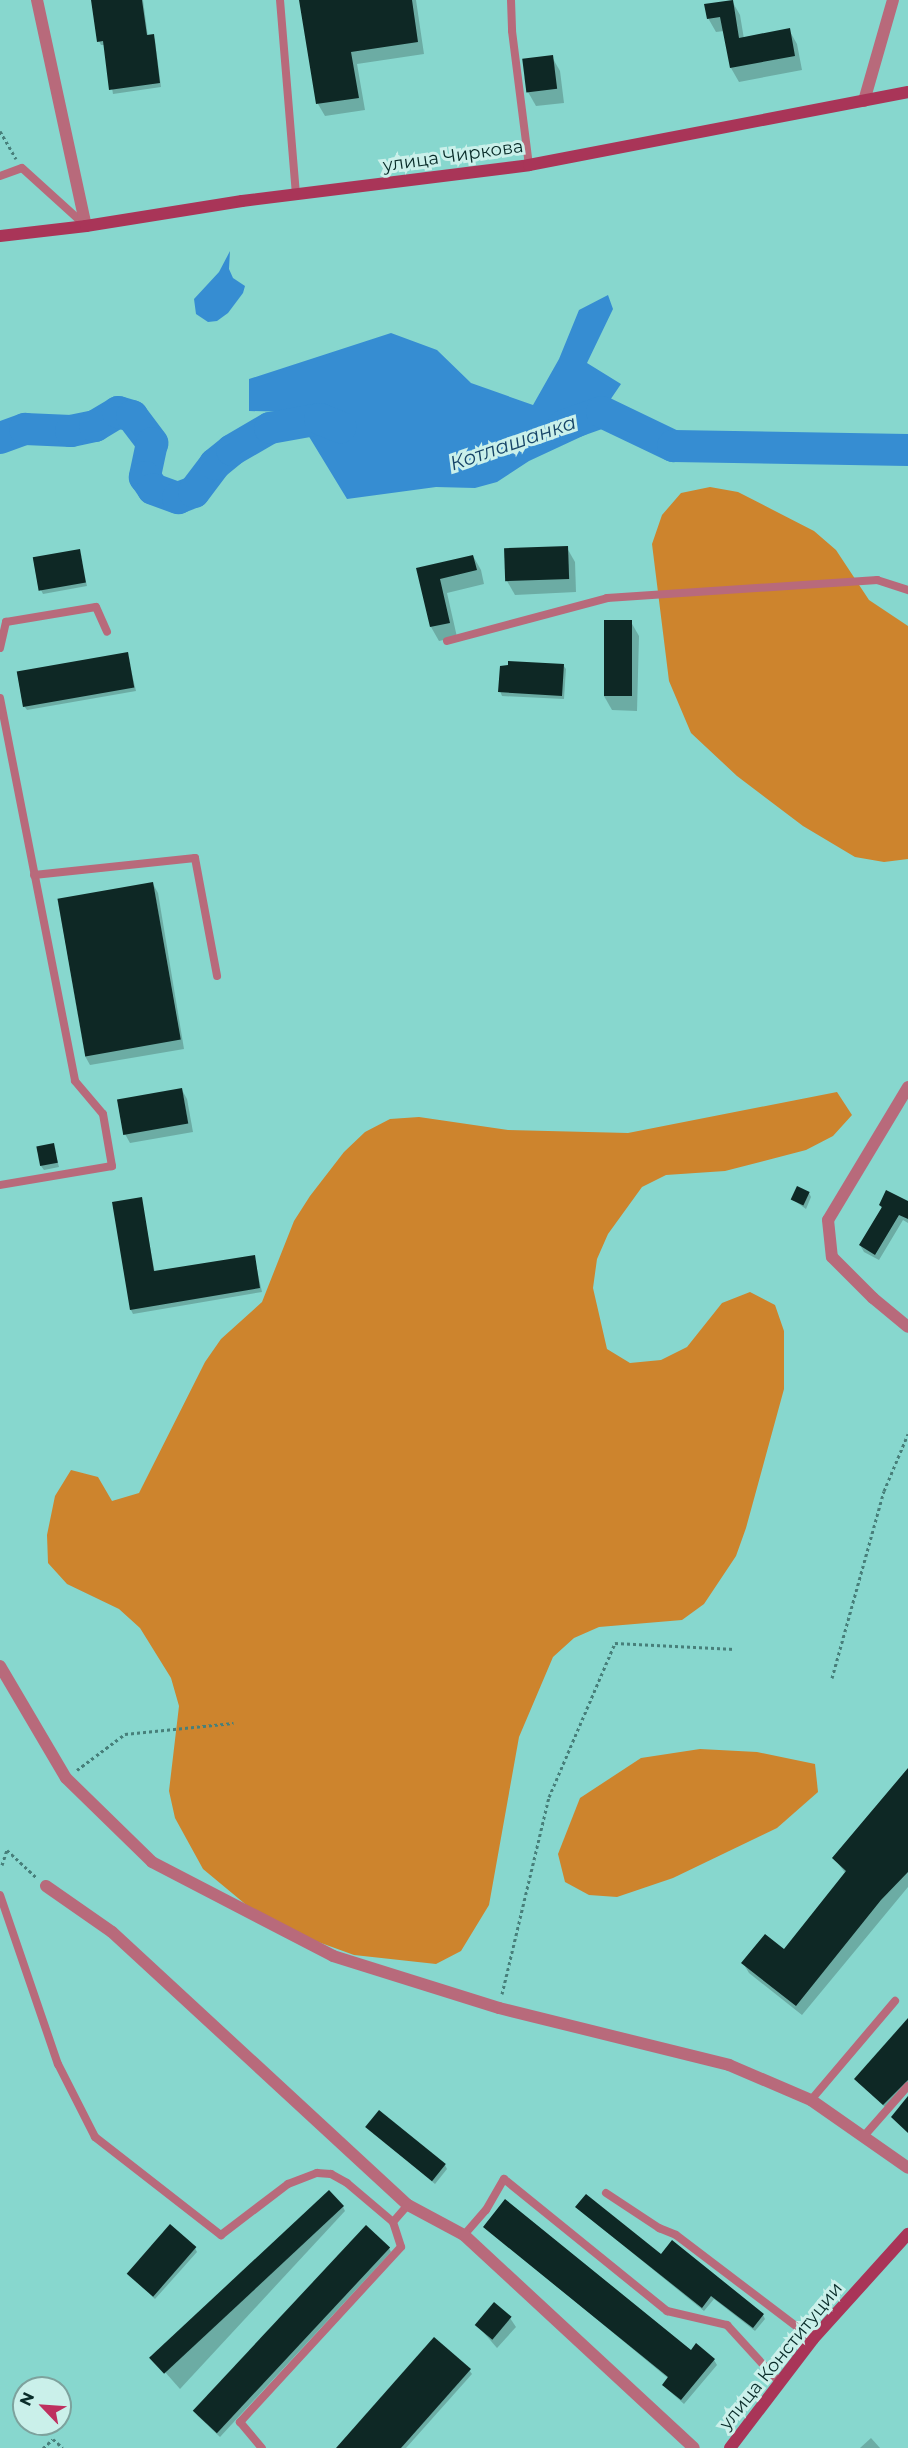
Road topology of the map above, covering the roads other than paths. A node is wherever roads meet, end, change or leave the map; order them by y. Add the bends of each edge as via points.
1 (37, 0) edge
2 (280, 0) edge
3 (511, 0) edge
4 (893, 0) edge
5 (908, 92) edge
6 (864, 101) junction
7 (529, 165) junction
8 (0, 176) edge
9 (296, 195) junction
10 (86, 226) junction
11 (0, 236) edge
12 (908, 590) edge
13 (107, 632) dead end
14 (447, 641) dead end
15 (0, 648) edge
16 (0, 698) edge
17 (34, 876) junction
18 (217, 976) dead end
19 (908, 1087) edge
20 (0, 1185) edge
21 (908, 1327) edge
22 (0, 1666) edge
23 (46, 1886) road end
24 (0, 1895) edge
25 (895, 2001) dead end
26 (908, 2086) edge
27 (811, 2100) junction
28 (864, 2136) junction
29 (908, 2168) edge
30 (606, 2193) dead end
31 (408, 2205) junction
32 (393, 2222) junction
33 (908, 2234) edge
34 (464, 2235) junction
35 (813, 2339) junction
36 (780, 2383) junction
37 (262, 2448) edge
38 (694, 2448) edge
39 (730, 2448) edge

1 - 10 street
2 - 9 lane
3 - 7 lane
4 - 6 street
5 - 6 main road, улица Чиркова
6 - 7 main road, улица Чиркова
7 - 9 main road, улица Чиркова
8 - 10 lane via 21,168
9 - 10 main road, улица Чиркова
10 - 11 main road, улица Чиркова
12 - 14 lane via 878,580 607,598
13 - 15 lane via 96,607 6,622
16 - 17 lane
17 - 18 lane via 195,858
17 - 20 lane via 75,1081 103,1114 112,1166
19 - 21 street via 828,1220 832,1257
22 - 27 street via 66,1778 152,1862 333,1956 498,2008 729,2065
23 - 31 street via 112,1932
24 - 32 lane via 58,2064 95,2137 221,2235 288,2184 317,2173 331,2174 347,2183
25 - 27 lane
26 - 28 lane
27 - 28 street
28 - 29 street
30 - 35 lane via 676,2235
31 - 32 lane
31 - 34 street
32 - 37 lane via 401,2247 240,2422
33 - 35 main road, улица Конституции
34 - 36 lane via 486,2210 504,2179 667,2312 727,2325
34 - 38 street
35 - 36 main road, улица Конституции
36 - 39 main road, улица Конституции

